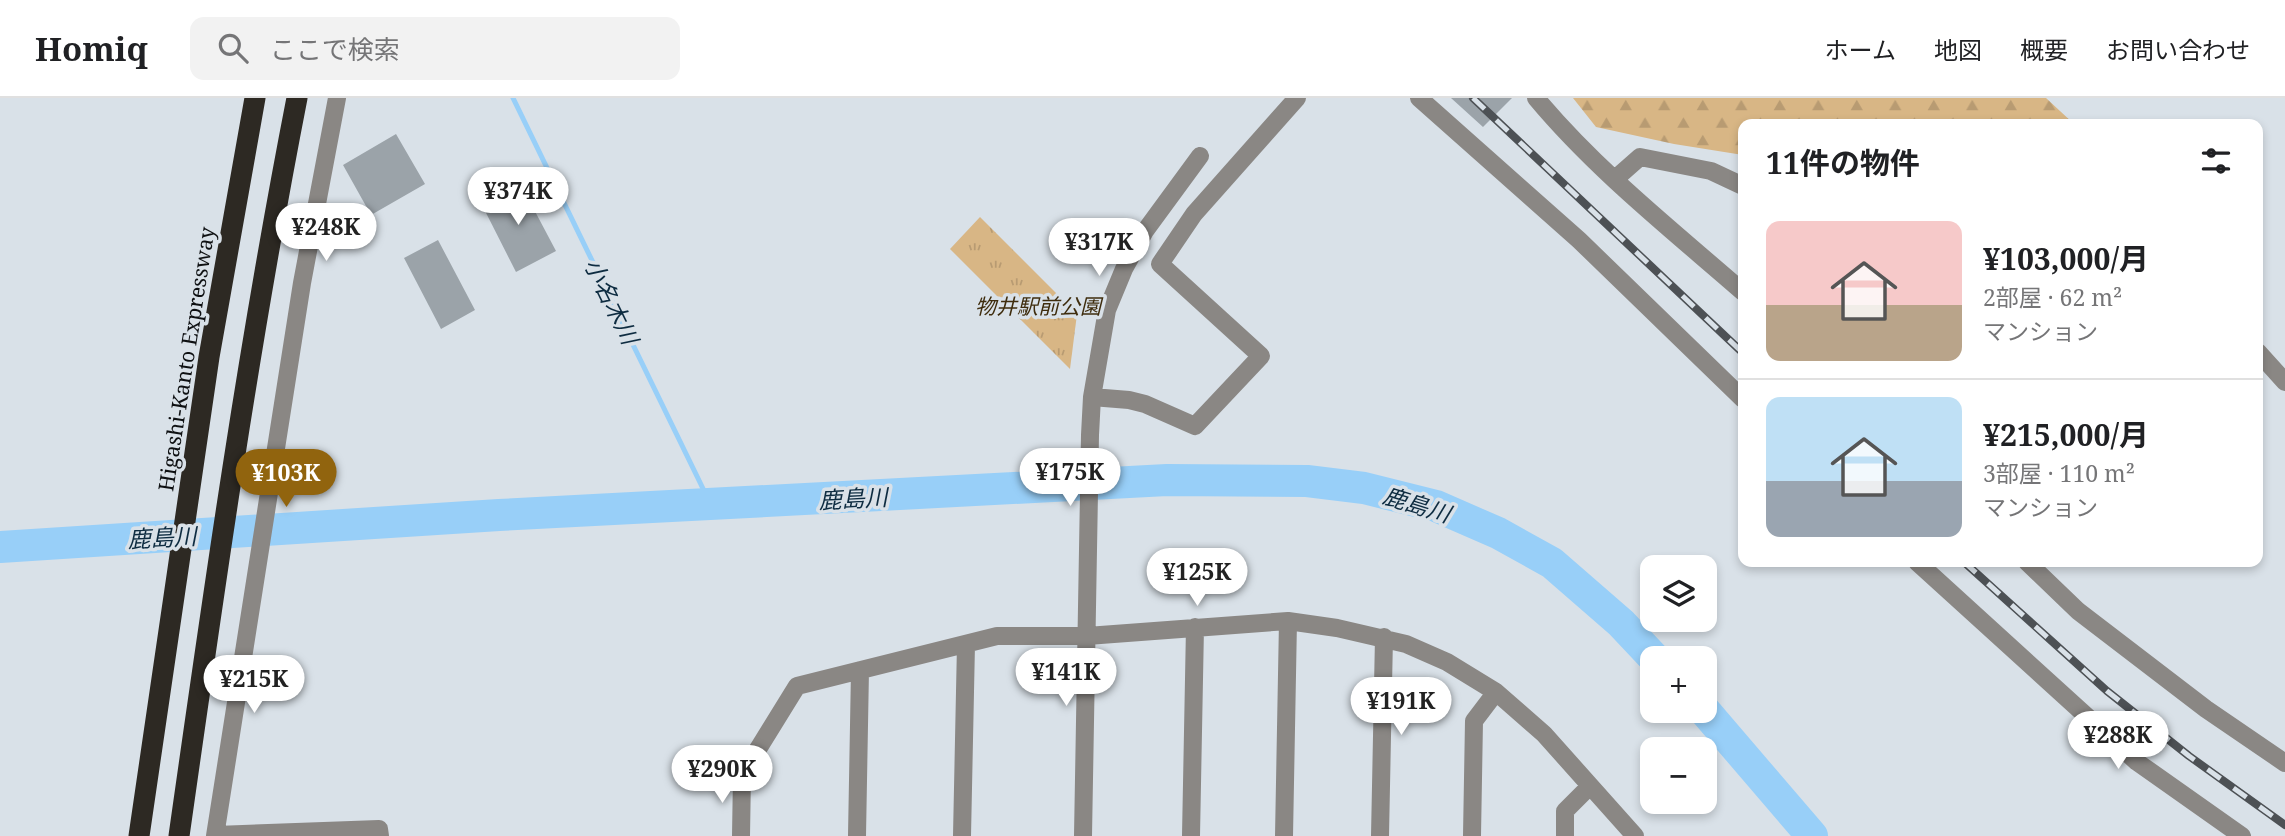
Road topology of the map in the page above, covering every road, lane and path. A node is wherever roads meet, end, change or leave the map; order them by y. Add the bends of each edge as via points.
1 (255, 98) edge
2 (297, 98) edge
3 (337, 98) edge
4 (1297, 98) edge
5 (1419, 98) edge
6 (1536, 98) edge
7 (1200, 156) dead end
8 (1615, 179) junction
9 (1738, 184) edge
10 (1738, 288) edge
11 (2263, 358) edge
12 (2285, 382) edge
13 (1738, 394) edge
14 (1093, 397) junction
15 (1922, 567) edge
16 (2032, 567) edge
17 (1288, 621) junction
18 (1195, 627) junction
19 (1087, 636) junction
20 (1384, 638) junction
21 (966, 644) junction
22 (860, 670) junction
23 (1496, 692) junction
24 (2285, 763) edge
25 (1589, 787) junction
26 (139, 836) edge
27 (179, 836) edge
28 (216, 836) edge
29 (380, 836) edge
30 (741, 836) edge
31 (857, 836) edge
32 (962, 836) edge
33 (1083, 836) edge
34 (1191, 836) edge
35 (1284, 836) edge
36 (1380, 836) edge
37 (1472, 836) edge
38 (1565, 836) edge
39 (1635, 836) edge
40 (2242, 836) edge

1 - 26 highway, Higashi-Kanto Expressway via 207,370
2 - 27 highway via 216,571
3 - 28 street via 302,283
4 - 14 street via 1194,214 1160,264 1261,356 1195,426 1145,404
5 - 13 street via 1579,240
6 - 8 street via 1562,130
7 - 14 street via 1145,231 1125,269 1107,310
8 - 9 street via 1640,157 1711,171
8 - 10 street
11 - 12 street
14 - 19 street
15 - 40 street via 2137,762
16 - 24 street via 2078,611
17 - 18 street
17 - 20 street
17 - 35 street
18 - 19 street
18 - 34 street
19 - 21 street via 997,636
19 - 33 street
20 - 23 street via 1447,662
20 - 36 street
21 - 22 street
21 - 32 street
22 - 30 street via 797,686 742,775
22 - 31 street
23 - 25 street via 1544,734
23 - 37 street via 1474,721
25 - 38 street via 1565,811
25 - 39 street
28 - 29 street via 379,829

